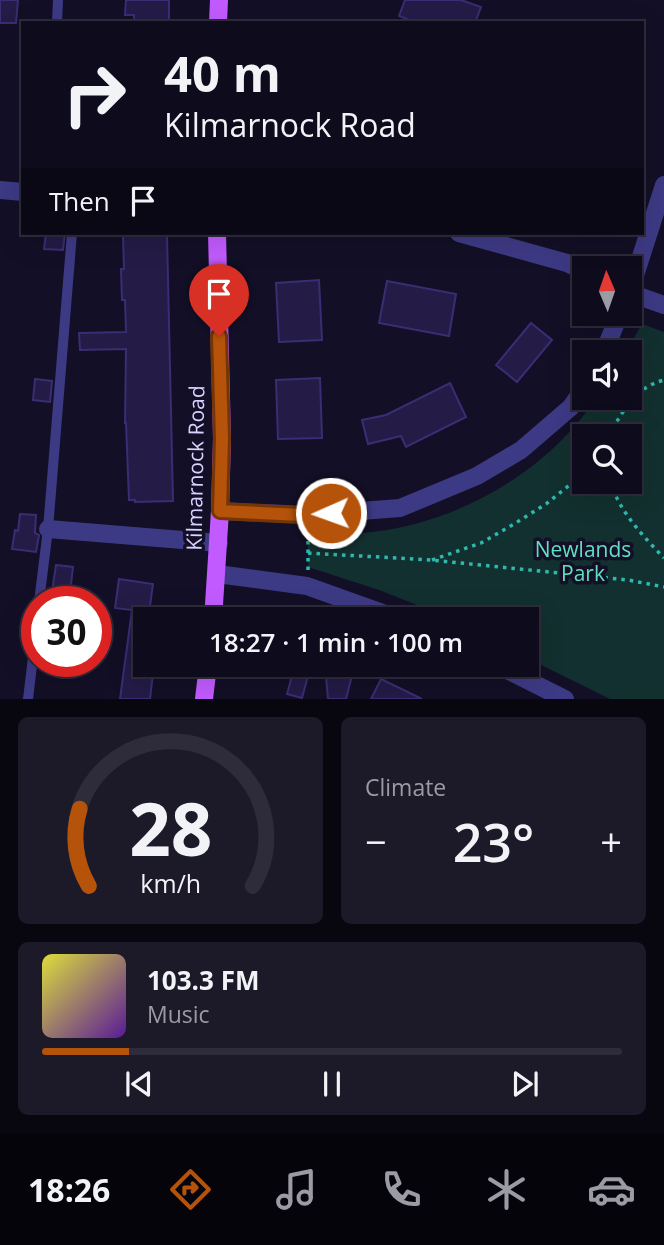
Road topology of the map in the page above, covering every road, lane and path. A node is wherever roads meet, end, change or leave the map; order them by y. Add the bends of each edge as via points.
1 (58, 0) edge
2 (219, 0) edge
3 (57, 21) edge
4 (218, 21) edge
5 (664, 185) edge
6 (0, 190) edge
7 (21, 192) edge
8 (72, 235) edge
9 (216, 235) edge
10 (466, 235) edge
11 (641, 256) edge
12 (572, 265) edge
13 (642, 297) edge
14 (664, 305) edge
15 (664, 380) edge
16 (572, 406) edge
17 (616, 424) edge
18 (572, 483) edge
19 (614, 494) edge
20 (220, 511) junction
21 (308, 515) junction
22 (48, 529) junction
23 (219, 544) junction
24 (308, 554) junction
25 (664, 558) edge
26 (431, 560) junction
27 (217, 574) junction
28 (41, 586) edge
29 (307, 586) junction
30 (664, 587) edge
31 (215, 607) edge
32 (366, 607) edge
33 (31, 677) edge
34 (207, 677) edge
35 (521, 677) edge
36 (28, 699) edge
37 (204, 699) edge
38 (565, 699) edge

1 - 3 lane
2 - 4 main road
5 - 11 street
6 - 7 street
8 - 22 lane
9 - 20 main road, Kilmarnock Road
10 - 12 street
13 - 14 street
15 - 17 path via 634,396
16 - 21 street via 521,450 477,476 400,508
18 - 26 path via 481,543
19 - 25 path
20 - 21 street
20 - 23 main road, Kilmarnock Road
21 - 24 path
22 - 23 street
22 - 28 lane
23 - 27 main road, Kilmarnock Road
24 - 26 path
24 - 29 path
26 - 30 path
27 - 29 street
27 - 31 main road, Kilmarnock Road
29 - 32 street
33 - 36 lane
34 - 37 main road
35 - 38 street

